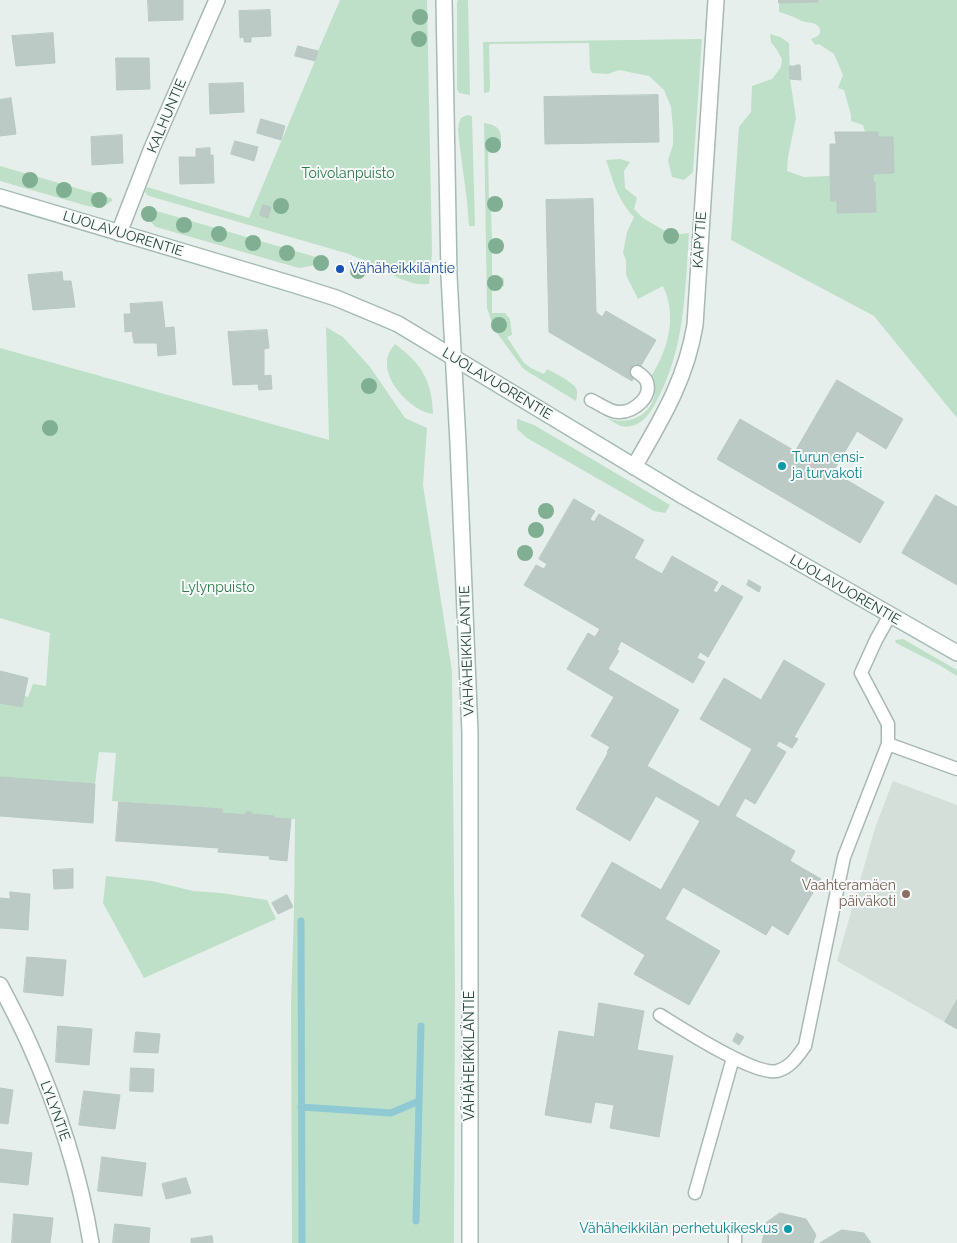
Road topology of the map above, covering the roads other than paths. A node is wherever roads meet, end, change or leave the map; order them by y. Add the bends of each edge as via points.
1 (217, 0) edge
2 (444, 0) edge
3 (716, 0) edge
4 (0, 197) edge
5 (120, 232) junction
6 (454, 358) junction
7 (638, 372) dead end
8 (591, 400) dead end
9 (634, 467) junction
10 (890, 615) junction
11 (957, 653) edge
12 (888, 744) junction
13 (957, 769) edge
14 (0, 985) edge
15 (660, 1015) dead end
16 (733, 1058) junction
17 (696, 1192) dead end
18 (91, 1243) edge
19 (470, 1243) edge

1 - 5 street, KALHUNTIE via 152,148
2 - 6 street, VÄHÄHEIKKILÄNTIE via 449,276
3 - 9 street, KÄPYTIE via 695,325 683,373 671,401
4 - 5 street, LUOLAVUORENTIE
5 - 6 street, LUOLAVUORENTIE via 336,298 398,324
6 - 9 street, LUOLAVUORENTIE
6 - 19 street, VÄHÄHEIKKILÄNTIE via 470,733
7 - 8 lane via 645,379 647,390 631,410 615,412
9 - 10 street, LUOLAVUORENTIE
10 - 11 street, LUOLAVUORENTIE
10 - 12 lane via 861,672 888,724
12 - 13 lane
12 - 16 lane via 844,857 804,1046 793,1063 776,1071 760,1070
14 - 18 street, LYLYNTIE via 53,1102 74,1166
15 - 16 lane
16 - 17 lane

